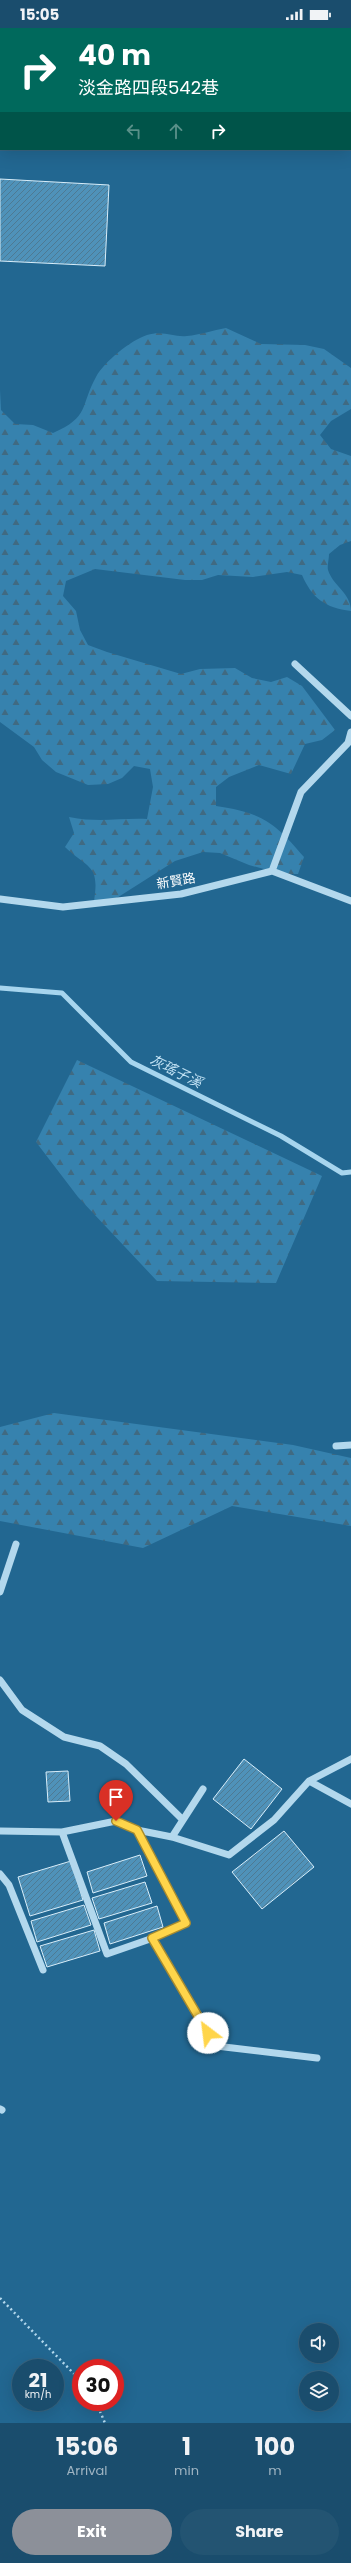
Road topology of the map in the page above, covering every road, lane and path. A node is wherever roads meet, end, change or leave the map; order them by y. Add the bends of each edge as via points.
1 (295, 664) dead end
2 (351, 716) edge
3 (351, 732) edge
4 (272, 871) junction
5 (0, 898) edge
6 (351, 901) edge
7 (351, 1445) edge
8 (336, 1446) dead end
9 (16, 1544) dead end
10 (0, 1592) edge
11 (0, 1680) edge
12 (351, 1759) edge
13 (308, 1781) junction
14 (203, 1789) dead end
15 (351, 1804) edge
16 (183, 1820) junction
17 (137, 1830) junction
18 (0, 1831) edge
19 (62, 1832) junction
20 (172, 1837) junction
21 (0, 1874) edge
22 (152, 1938) junction
23 (43, 1970) dead end
24 (317, 2058) dead end
25 (0, 2298) edge
26 (72, 2372) edge
27 (100, 2411) edge
28 (105, 2423) edge

1 - 2 street
3 - 4 street via 348,743 301,792
4 - 5 street, 新賢路 via 181,894 63,907
4 - 6 street
7 - 8 street
9 - 10 street
11 - 16 street via 22,1710 64,1737 100,1746 126,1764
12 - 13 street
13 - 15 street
13 - 20 street via 274,1820 229,1855
14 - 16 street
16 - 20 street
17 - 19 street via 116,1821
17 - 20 street
17 - 22 street via 186,1923
18 - 19 street
19 - 22 street via 107,1954
21 - 23 street via 9,1885
22 - 24 street via 216,2046
25 - 26 path
27 - 28 path

